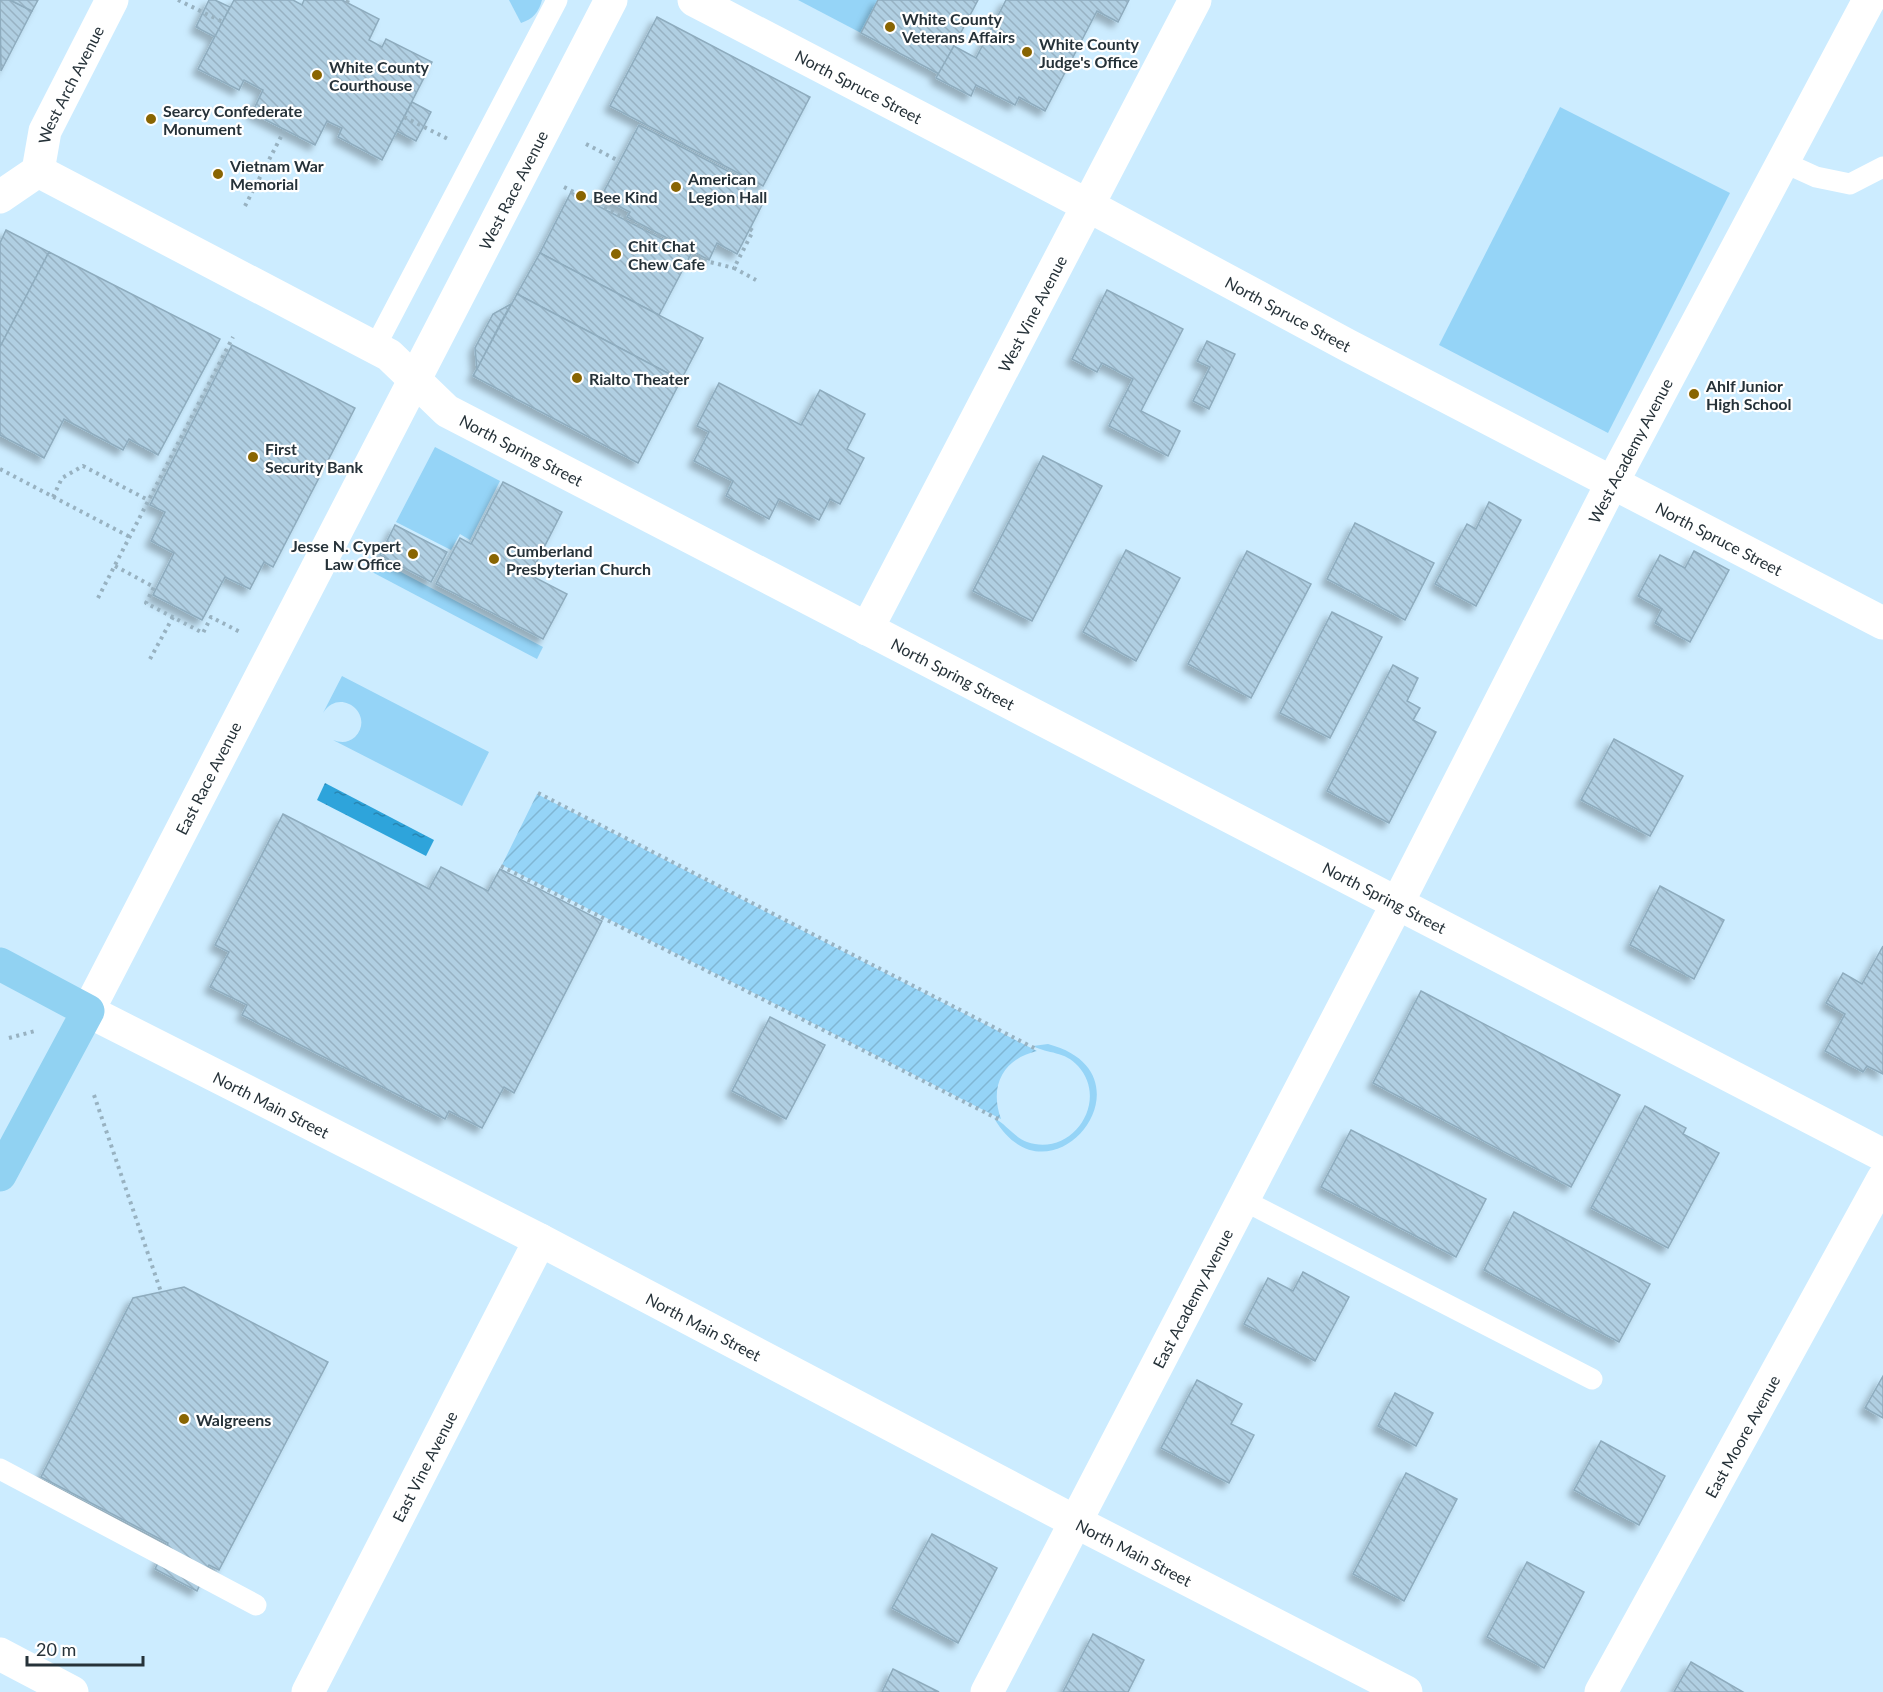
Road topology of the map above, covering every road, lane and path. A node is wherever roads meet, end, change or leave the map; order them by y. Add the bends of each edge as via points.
1 (112, 0) edge
2 (178, 0) edge
3 (556, 0) edge
4 (611, 0) edge
5 (694, 0) edge
6 (1195, 0) edge
7 (1869, 0) edge
8 (223, 22) dead end
9 (404, 117) dead end
10 (285, 129) dead end
11 (451, 140) dead end
12 (586, 144) dead end
13 (620, 161) dead end
14 (1784, 162) junction
15 (1883, 167) edge
16 (38, 171) junction
17 (564, 187) dead end
18 (0, 197) edge
19 (245, 206) dead end
20 (1089, 206) junction
21 (750, 229) dead end
22 (734, 268) junction
23 (756, 280) dead end
24 (233, 337) dead end
25 (375, 347) junction
26 (415, 380) junction
27 (0, 469) edge
28 (1612, 483) junction
29 (53, 497) junction
30 (148, 500) junction
31 (130, 537) junction
32 (114, 566) junction
33 (98, 598) dead end
34 (172, 617) junction
35 (1883, 623) edge
36 (867, 629) junction
37 (242, 633) dead end
38 (150, 659) dead end
39 (538, 793) dead end
40 (501, 866) dead end
41 (1397, 904) junction
42 (0, 964) edge
43 (88, 1011) junction
44 (41, 1030) dead end
45 (9, 1038) dead end
46 (1038, 1050) dead end
47 (94, 1095) dead end
48 (1002, 1121) dead end
49 (1883, 1155) edge
50 (0, 1175) edge
51 (1883, 1179) edge
52 (1243, 1200) junction
53 (540, 1240) junction
54 (161, 1292) dead end
55 (1592, 1379) dead end
56 (0, 1469) edge
57 (1076, 1522) junction
58 (256, 1605) dead end
59 (0, 1654) edge
60 (72, 1692) edge
61 (308, 1692) edge
62 (987, 1692) edge
63 (1406, 1692) edge
64 (1601, 1692) edge

1 - 16 street, West Arch Avenue via 45,131
2 - 8 path
3 - 25 lane
4 - 26 street, West Race Avenue
5 - 20 street, North Spruce Street
6 - 20 street, West Vine Avenue
7 - 14 street, West Academy Avenue
9 - 11 path
10 - 19 path
12 - 13 path
14 - 15 lane via 1816,177 1850,184
14 - 28 street, West Academy Avenue
16 - 18 street
16 - 25 street, North Spring Street
17 - 22 path via 710,262
20 - 28 street, North Spruce Street
20 - 36 street, West Vine Avenue
21 - 22 path via 753,231
22 - 23 path
24 - 30 path
25 - 26 street, North Spring Street
26 - 36 street, North Spring Street via 447,411
26 - 43 street, East Race Avenue
27 - 29 path
28 - 35 street, North Spruce Street
28 - 41 street, West Academy Avenue
29 - 30 path via 62,478 83,466
29 - 31 path
30 - 31 path
31 - 32 path
32 - 33 path
32 - 34 path via 154,587 146,603
34 - 37 path via 203,633 211,617
34 - 38 path
36 - 41 street, North Spring Street
39 - 46 path
40 - 48 path
41 - 49 street, North Spring Street
41 - 52 street, East Academy Avenue
42 - 43 main road, North Main Street
43 - 50 main road, East Race Avenue
43 - 53 street, North Main Street
44 - 45 path
47 - 54 path
51 - 64 street, East Moore Avenue
52 - 55 lane
52 - 57 street, East Academy Avenue
53 - 57 street, North Main Street
53 - 61 street, East Vine Avenue
56 - 58 lane
57 - 62 street, East Academy Avenue
57 - 63 street, North Main Street
59 - 60 street

